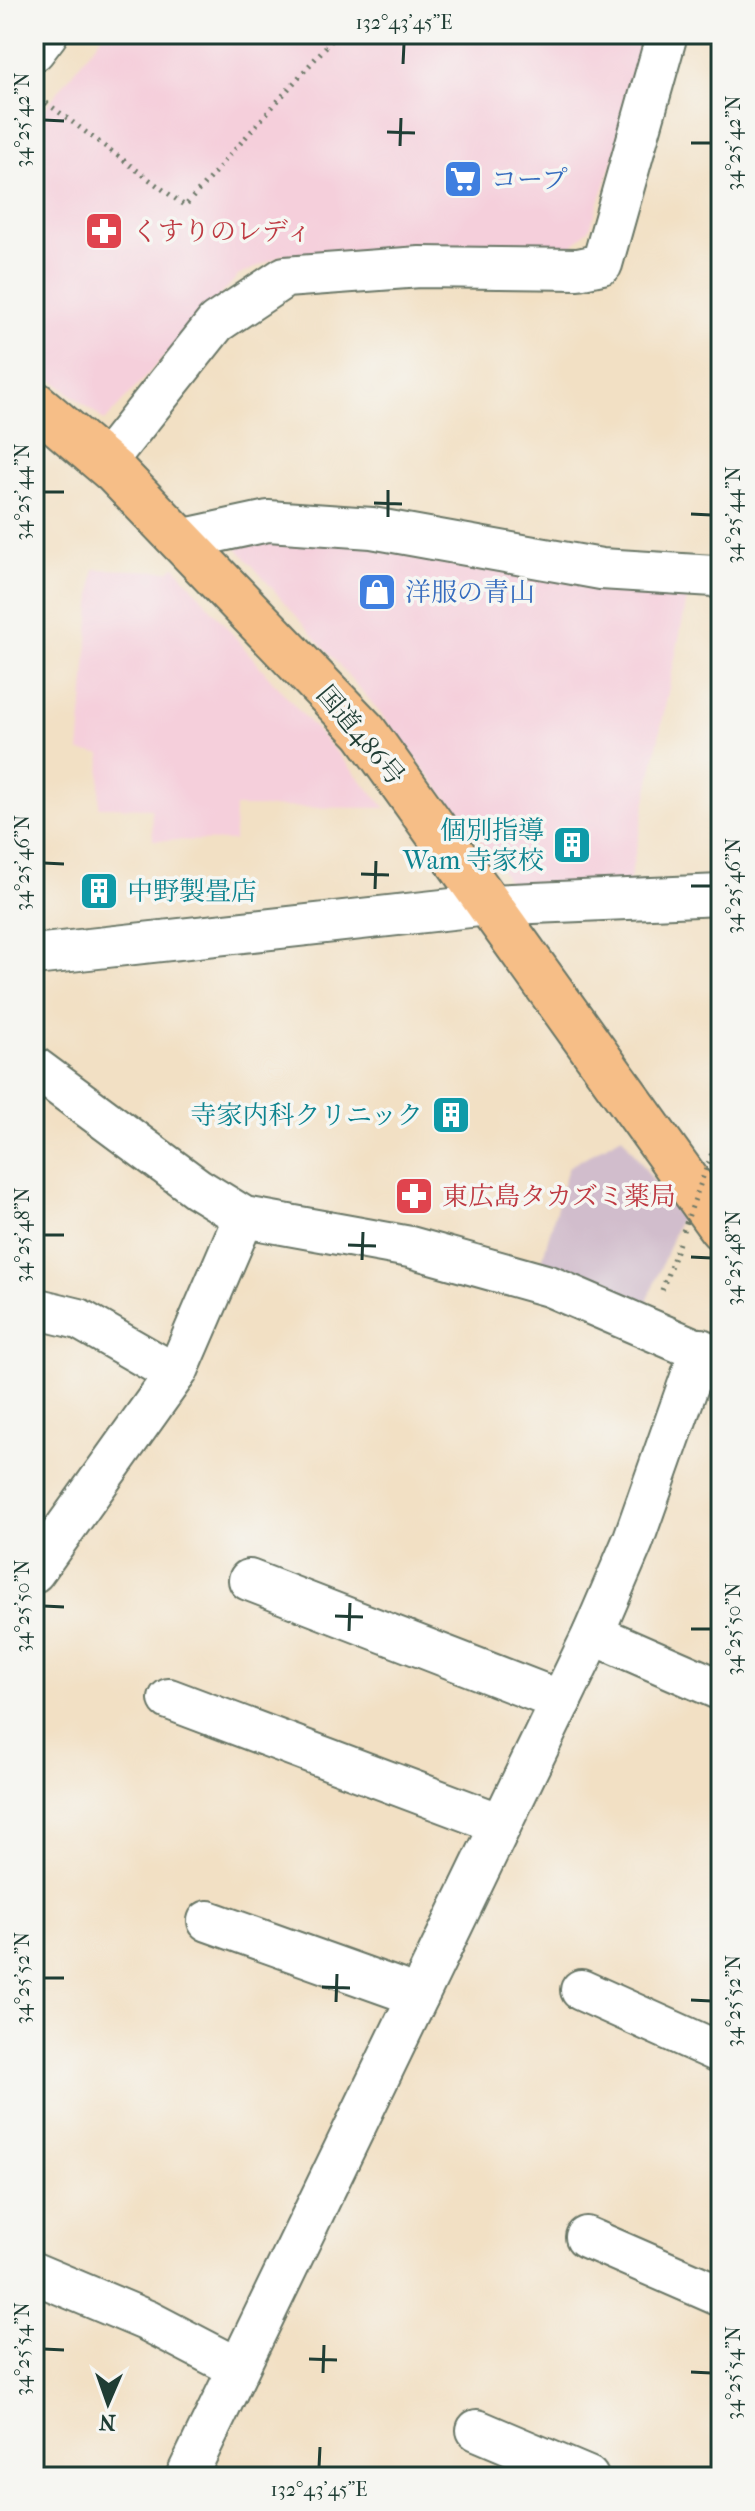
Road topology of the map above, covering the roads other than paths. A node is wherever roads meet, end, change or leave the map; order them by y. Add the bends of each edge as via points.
1 (47, 34) edge
2 (667, 34) edge
3 (34, 51) edge
4 (34, 403) edge
5 (104, 464) junction
6 (180, 540) junction
7 (721, 579) edge
8 (721, 895) edge
9 (488, 905) junction
10 (34, 955) edge
11 (34, 1068) edge
12 (244, 1217) junction
13 (702, 1230) edge
14 (34, 1308) edge
15 (711, 1354) edge
16 (175, 1374) junction
17 (34, 1572) edge
18 (249, 1580) dead end
19 (593, 1634) junction
20 (721, 1690) edge
21 (169, 1699) dead end
22 (561, 1701) junction
23 (501, 1824) junction
24 (208, 1921) dead end
25 (581, 1990) dead end
26 (418, 1996) junction
27 (721, 2053) edge
28 (586, 2237) dead end
29 (34, 2273) edge
30 (721, 2296) edge
31 (238, 2368) junction
32 (477, 2430) dead end
33 (186, 2477) edge
34 (588, 2477) edge

1 - 3 street
2 - 5 street via 602,264 578,269 420,267 285,277 216,323
4 - 5 highway, 国道486号
5 - 6 highway, 国道486号
6 - 7 street via 268,521 372,528 601,569
6 - 9 highway, 国道486号 via 365,732
8 - 9 street
9 - 10 street
9 - 13 highway, 国道486号
11 - 12 street
12 - 15 street via 410,1247 549,1286
12 - 16 street
14 - 16 street via 79,1319
15 - 19 street
16 - 17 street
18 - 22 street
19 - 20 street
19 - 22 street
21 - 23 street
22 - 23 street
23 - 26 street
24 - 26 street
25 - 27 street
26 - 31 street
28 - 30 street
29 - 31 street via 148,2321
31 - 33 street
32 - 34 street

